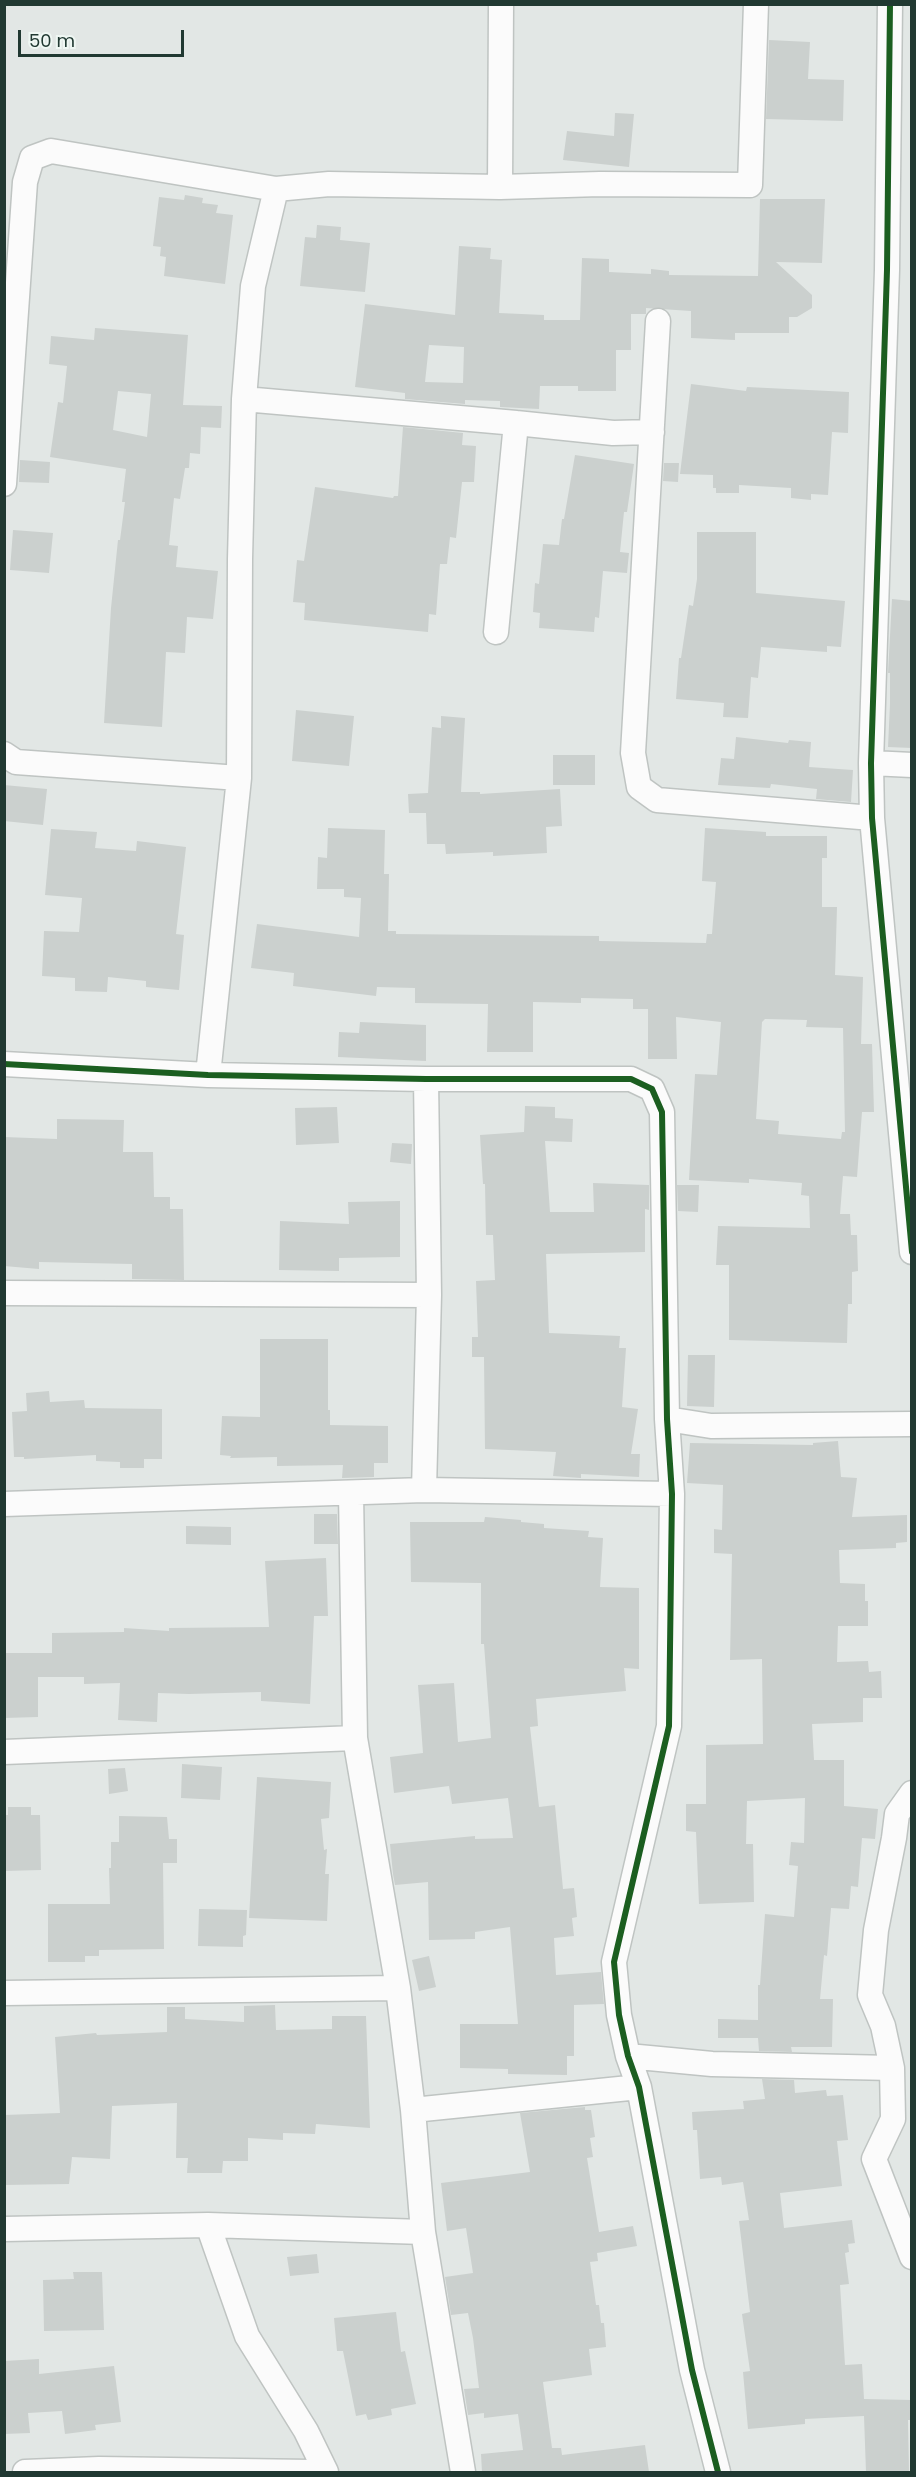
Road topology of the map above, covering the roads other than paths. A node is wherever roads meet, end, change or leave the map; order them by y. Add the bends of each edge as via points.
1 (501, 4) edge
2 (756, 4) edge
3 (890, 4) edge
4 (500, 188) junction
5 (276, 189) junction
6 (658, 321) dead end
7 (244, 399) junction
8 (516, 423) junction
9 (652, 432) junction
10 (4, 484) edge
11 (496, 632) dead end
12 (4, 754) edge
13 (871, 763) junction
14 (912, 765) edge
15 (240, 778) junction
16 (872, 818) junction
17 (4, 1064) edge
18 (208, 1075) junction
19 (426, 1079) junction
20 (909, 1198) edge
21 (912, 1252) edge
22 (4, 1293) edge
23 (429, 1295) junction
24 (667, 1419) junction
25 (912, 1424) edge
26 (424, 1490) junction
27 (351, 1493) junction
28 (672, 1494) junction
29 (4, 1504) edge
30 (355, 1738) junction
31 (4, 1752) edge
32 (912, 1793) edge
33 (398, 1988) junction
34 (4, 1994) edge
35 (628, 2056) junction
36 (892, 2068) junction
37 (639, 2087) junction
38 (413, 2110) junction
39 (208, 2225) junction
40 (4, 2229) edge
41 (423, 2232) junction
42 (912, 2257) edge
43 (25, 2472) edge
44 (311, 2472) edge
45 (326, 2472) edge
46 (463, 2472) edge
47 (718, 2472) edge

1 - 4 street
2 - 4 street via 750,185 600,183
3 - 13 street via 887,270
4 - 5 street via 329,184
5 - 7 street via 253,286
5 - 10 street via 51,151 32,159 25,182
6 - 9 street
7 - 8 street
7 - 15 street
8 - 9 street via 613,434
8 - 11 street
9 - 16 street via 633,753 639,787 657,800
12 - 15 street via 16,762
13 - 14 street
13 - 16 street
15 - 18 street
16 - 20 street
17 - 18 street
18 - 19 street
19 - 23 street
19 - 24 street via 631,1079 652,1089 662,1112
20 - 21 street
22 - 23 street
23 - 26 street
24 - 25 street via 711,1426
24 - 28 street
26 - 27 street
26 - 28 street
27 - 29 street
27 - 30 street
28 - 35 street via 669,1726 614,1962
30 - 31 street
30 - 33 street
32 - 36 street via 897,1814 876,1930 870,1995 883,2026
33 - 34 street
33 - 38 street
35 - 36 street via 712,2064
35 - 37 street
36 - 42 street via 893,2119 874,2159
37 - 38 street
37 - 47 street via 692,2370
38 - 41 street
39 - 40 street
39 - 41 street
39 - 45 street via 247,2336 306,2431
41 - 46 street
43 - 44 street

